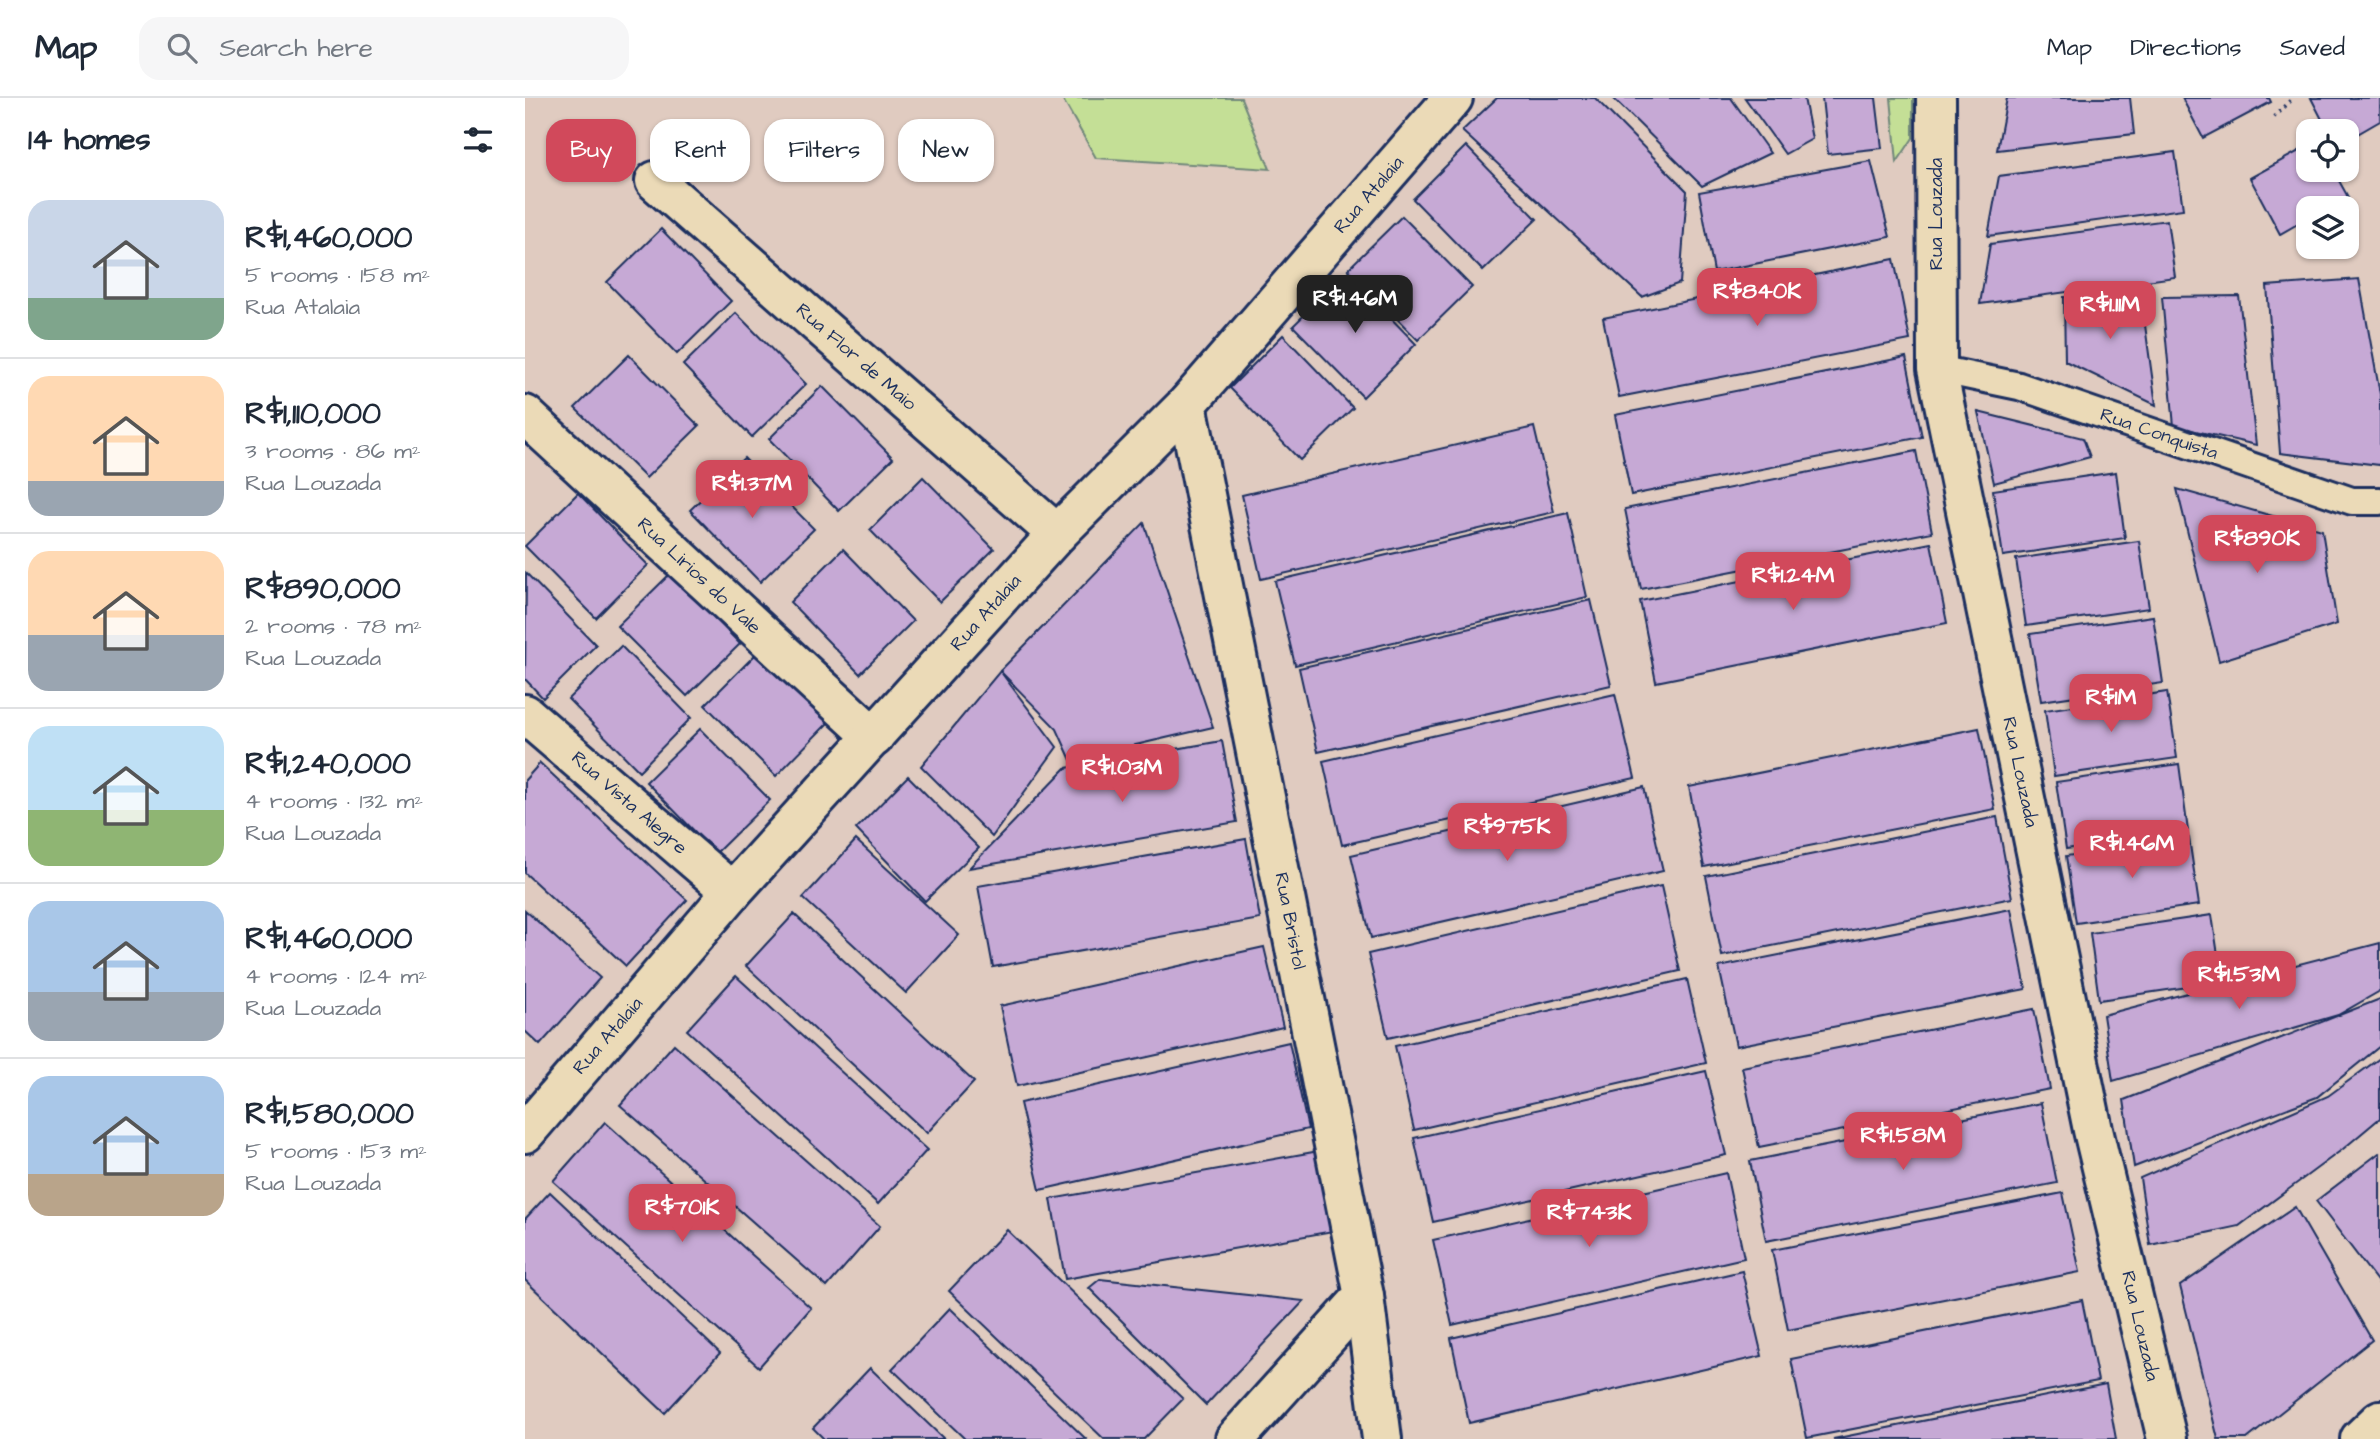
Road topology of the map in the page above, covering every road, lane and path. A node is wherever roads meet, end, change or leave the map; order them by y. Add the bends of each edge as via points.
1 (1453, 98) edge
2 (1937, 98) edge
3 (2293, 98) edge
4 (2274, 117) dead end
5 (656, 182) edge
6 (1937, 369) junction
7 (1187, 404) junction
8 (525, 415) edge
9 (2380, 501) edge
10 (1057, 534) junction
11 (525, 715) edge
12 (874, 737) junction
13 (732, 892) junction
14 (525, 1133) edge
15 (1364, 1296) junction
16 (2380, 1420) edge
17 (1235, 1439) edge
18 (1382, 1439) edge
19 (2167, 1439) edge
20 (2360, 1439) edge

1 - 7 street, Rua Atalaia
2 - 6 street, Rua Louzada
3 - 4 path
5 - 10 street, Rua Flor de Maio
6 - 9 lane, Rua Conquista via 2019,386 2352,501
6 - 19 street, Rua Louzada via 2093,1130
7 - 10 street, Rua Atalaia
7 - 15 street, Rua Bristol
8 - 12 street, Rua Lirios do Vale
10 - 12 street, Rua Atalaia
11 - 13 street, Rua Vista Alegre
12 - 13 street, Rua Atalaia
13 - 14 street, Rua Atalaia
15 - 17 street
15 - 18 street, Rua Bristol
16 - 20 street

